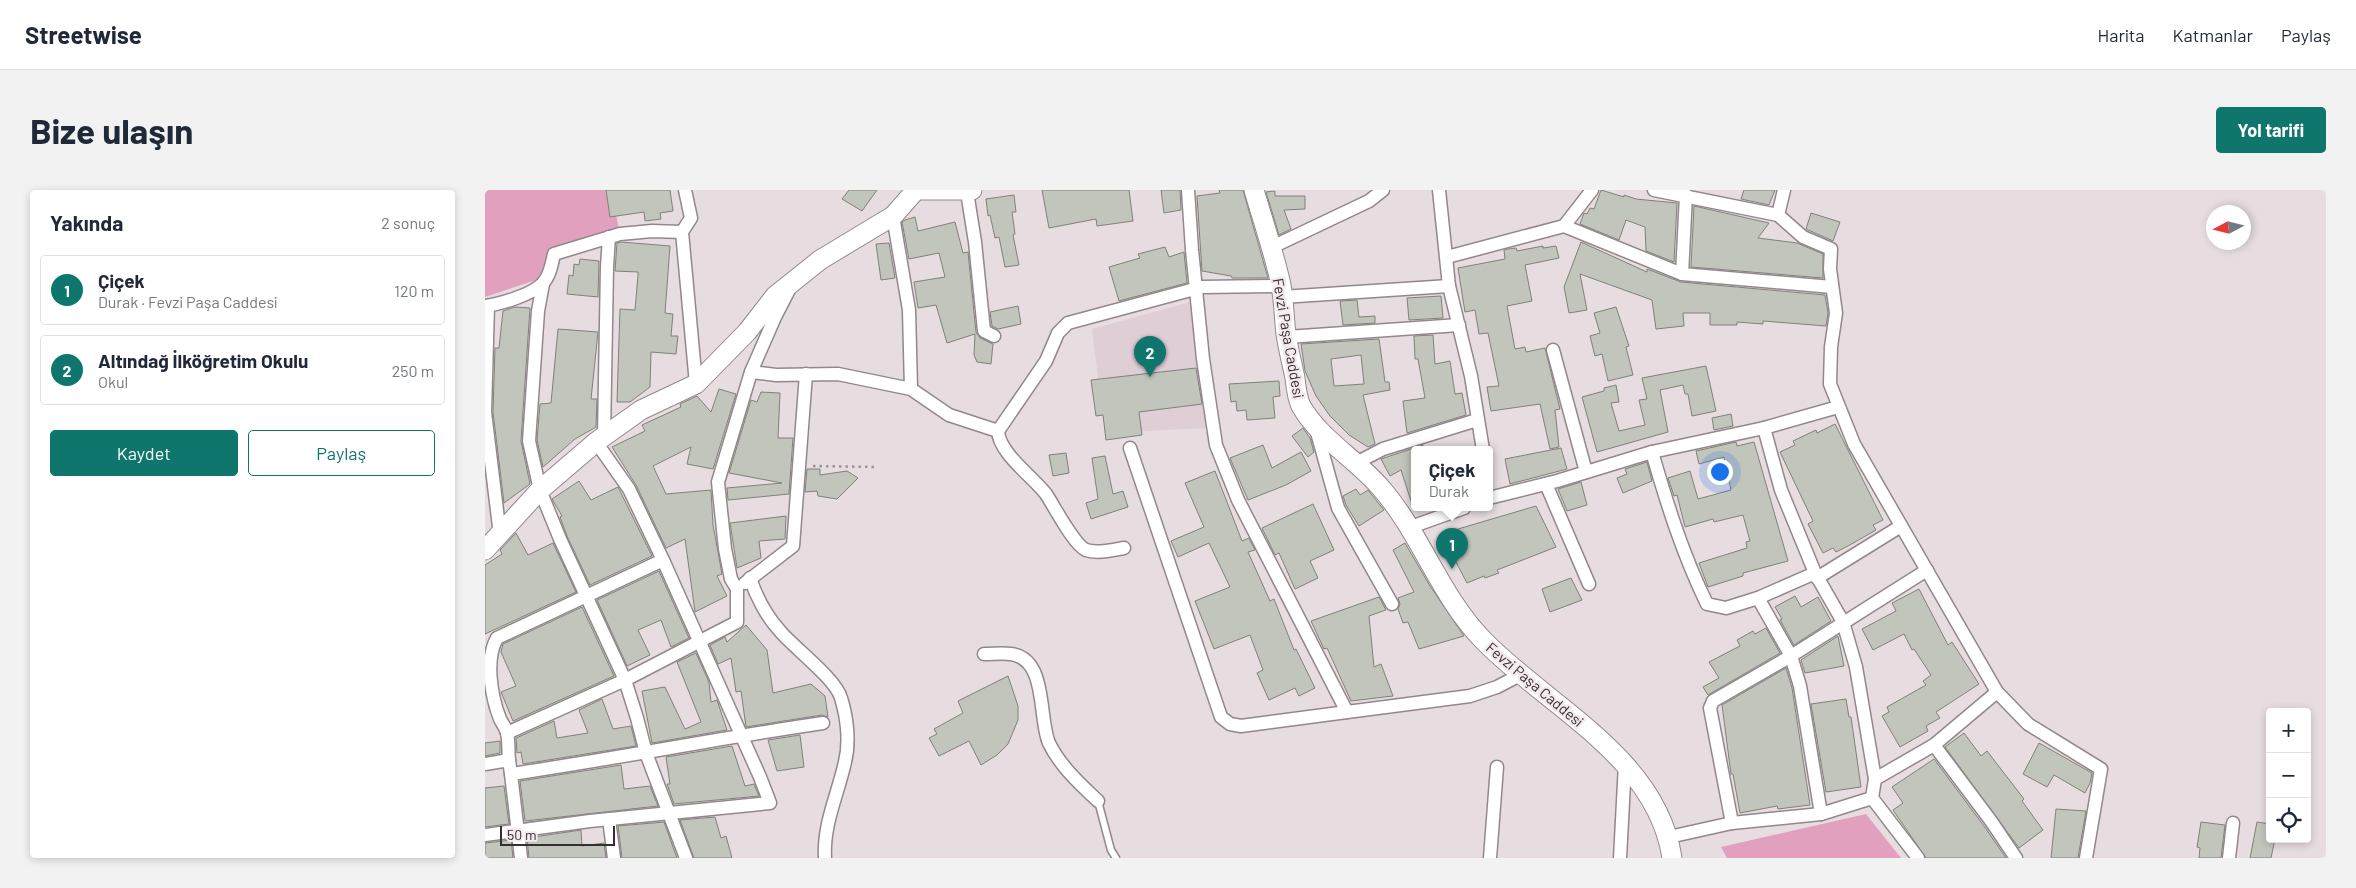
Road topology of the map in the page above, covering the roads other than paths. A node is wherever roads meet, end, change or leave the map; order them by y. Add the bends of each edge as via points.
1 (685, 190) edge
2 (916, 190) edge
3 (1188, 190) edge
4 (1254, 190) edge
5 (1383, 190) edge
6 (1439, 190) edge
7 (1592, 190) edge
8 (1654, 190) edge
9 (1784, 190) edge
10 (969, 191) edge
11 (1686, 195) junction
12 (1778, 215) junction
13 (893, 216) junction
14 (1564, 226) junction
15 (682, 232) junction
16 (609, 237) junction
17 (1270, 248) junction
18 (1447, 257) junction
19 (1682, 274) junction
20 (796, 278) junction
21 (543, 284) junction
22 (1449, 286) junction
23 (1832, 287) junction
24 (1197, 288) junction
25 (1282, 292) junction
26 (486, 306) edge
27 (1459, 325) junction
28 (994, 336) dead end
29 (1287, 337) junction
30 (1553, 350) dead end
31 (751, 372) junction
32 (806, 374) junction
33 (696, 384) junction
34 (911, 389) junction
35 (1838, 407) junction
36 (1477, 420) junction
37 (1316, 427) junction
38 (1764, 428) junction
39 (997, 431) junction
40 (600, 439) junction
41 (1482, 446) edge
42 (1130, 448) dead end
43 (1652, 452) junction
44 (1356, 463) junction
45 (1586, 472) junction
46 (1546, 484) junction
47 (540, 490) junction
48 (1493, 494) edge
49 (1456, 511) edge
50 (1901, 526) junction
51 (1409, 528) junction
52 (500, 535) junction
53 (1123, 548) dead end
54 (485, 550) edge
55 (663, 560) junction
56 (1927, 570) junction
57 (1816, 575) junction
58 (750, 578) junction
59 (1589, 584) dead end
60 (737, 589) junction
61 (586, 595) junction
62 (1758, 598) junction
63 (1392, 604) dead end
64 (1843, 622) junction
65 (699, 643) junction
66 (984, 654) dead end
67 (1791, 656) junction
68 (1520, 675) junction
69 (625, 680) junction
70 (1997, 692) junction
71 (1347, 712) junction
72 (823, 723) dead end
73 (507, 733) junction
74 (740, 735) junction
75 (1934, 745) junction
76 (646, 754) junction
77 (509, 760) junction
78 (485, 764) edge
79 (1625, 764) junction
80 (1497, 768) dead end
81 (511, 774) junction
82 (1875, 779) junction
83 (1872, 798) junction
84 (1098, 801) joint
85 (670, 814) junction
86 (1821, 814) junction
87 (609, 819) junction
88 (2233, 823) dead end
89 (1732, 824) junction
90 (519, 832) junction
91 (485, 835) edge
92 (1669, 837) junction
93 (521, 858) edge
94 (614, 858) edge
95 (687, 858) edge
96 (825, 858) edge
97 (1116, 858) edge
98 (1490, 858) edge
99 (1620, 858) edge
100 (1672, 858) edge
101 (1918, 858) edge
102 (2016, 858) edge
103 (2086, 858) edge
104 (2229, 858) edge

1 - 15 street via 691,218
2 - 10 street
2 - 13 street
3 - 24 street
4 - 17 street, Fevzi Paşa Caddesi
5 - 17 street via 1369,201
6 - 18 street
7 - 14 street
8 - 11 street
9 - 12 street
10 - 28 street via 984,331
11 - 12 street
11 - 19 street
12 - 23 street via 1803,237 1831,249
13 - 20 street
13 - 34 street via 909,310
14 - 18 street
14 - 19 street
15 - 16 street via 652,231
15 - 33 street
16 - 21 street via 554,254
16 - 40 street
17 - 25 street, Fevzi Paşa Caddesi
18 - 22 street
19 - 23 street
20 - 31 street
20 - 33 street via 768,302 747,332
21 - 26 street via 508,302
21 - 47 street via 538,311 529,441
22 - 25 street
22 - 27 street
23 - 35 street via 1836,313 1830,384
24 - 25 street
24 - 39 street via 1068,323 1058,333 1046,361
24 - 71 street via 1203,359 1216,445 1238,500
25 - 29 street, Fevzi Paşa Caddesi
26 - 52 street via 485,412
27 - 29 street
27 - 36 street
29 - 37 street, Fevzi Paşa Caddesi via 1300,404
30 - 45 street
31 - 32 street
31 - 60 street via 718,482 725,549 731,579
32 - 34 street via 838,374
32 - 58 street via 793,546
33 - 40 street via 641,410
34 - 39 street via 949,415
35 - 38 street
35 - 50 street via 1854,444
36 - 41 street
36 - 44 street via 1383,449
37 - 44 street, Fevzi Paşa Caddesi
37 - 63 street via 1338,508
38 - 43 street
38 - 57 street via 1781,490
39 - 53 street via 1007,452 1044,491 1084,550 1099,552
40 - 47 street
40 - 55 street via 629,489
42 - 71 street via 1221,717 1230,724 1241,726
43 - 45 street
43 - 62 street via 1690,570 1707,604 1726,608
44 - 51 street, Fevzi Paşa Caddesi via 1381,488
45 - 46 street
46 - 48 street
46 - 59 street
47 - 52 street
47 - 61 street
49 - 51 street
50 - 56 street
50 - 57 street
51 - 68 street, Fevzi Paşa Caddesi via 1458,610 1482,640
52 - 54 street
55 - 61 street
55 - 65 street
56 - 64 street
56 - 70 street
57 - 62 street
57 - 64 street
58 - 60 street
58 - 96 street via 779,631 841,696 848,742 846,762 831,808
60 - 65 street via 737,622
61 - 69 street
61 - 73 street via 497,638 491,648 489,661 494,696 499,718
62 - 67 street
64 - 67 street
64 - 82 street via 1856,668
65 - 69 street
65 - 74 street
66 - 84 street via 1013,654 1027,661 1039,683 1043,726 1049,744 1075,779
67 - 86 street via 1800,686
67 - 89 street via 1713,701 1710,708
68 - 71 street via 1497,688 1470,696
68 - 79 street, Fevzi Paşa Caddesi via 1589,730
69 - 73 street
69 - 76 street
70 - 75 street
70 - 103 street via 2027,724 2101,769
72 - 74 street
73 - 77 street
74 - 76 street
74 - 85 street via 770,804
75 - 82 street
75 - 102 street
76 - 81 street
76 - 85 street
77 - 78 street
77 - 81 street
79 - 92 street, Fevzi Paşa Caddesi via 1654,803
79 - 99 street
80 - 98 street
81 - 90 street
82 - 83 street
83 - 86 street
83 - 101 street
84 - 97 lane
85 - 87 street
85 - 95 street
86 - 89 street
87 - 90 street
87 - 94 street
88 - 104 street
89 - 92 street
90 - 91 street
90 - 93 street
92 - 100 street, Fevzi Paşa Caddesi

